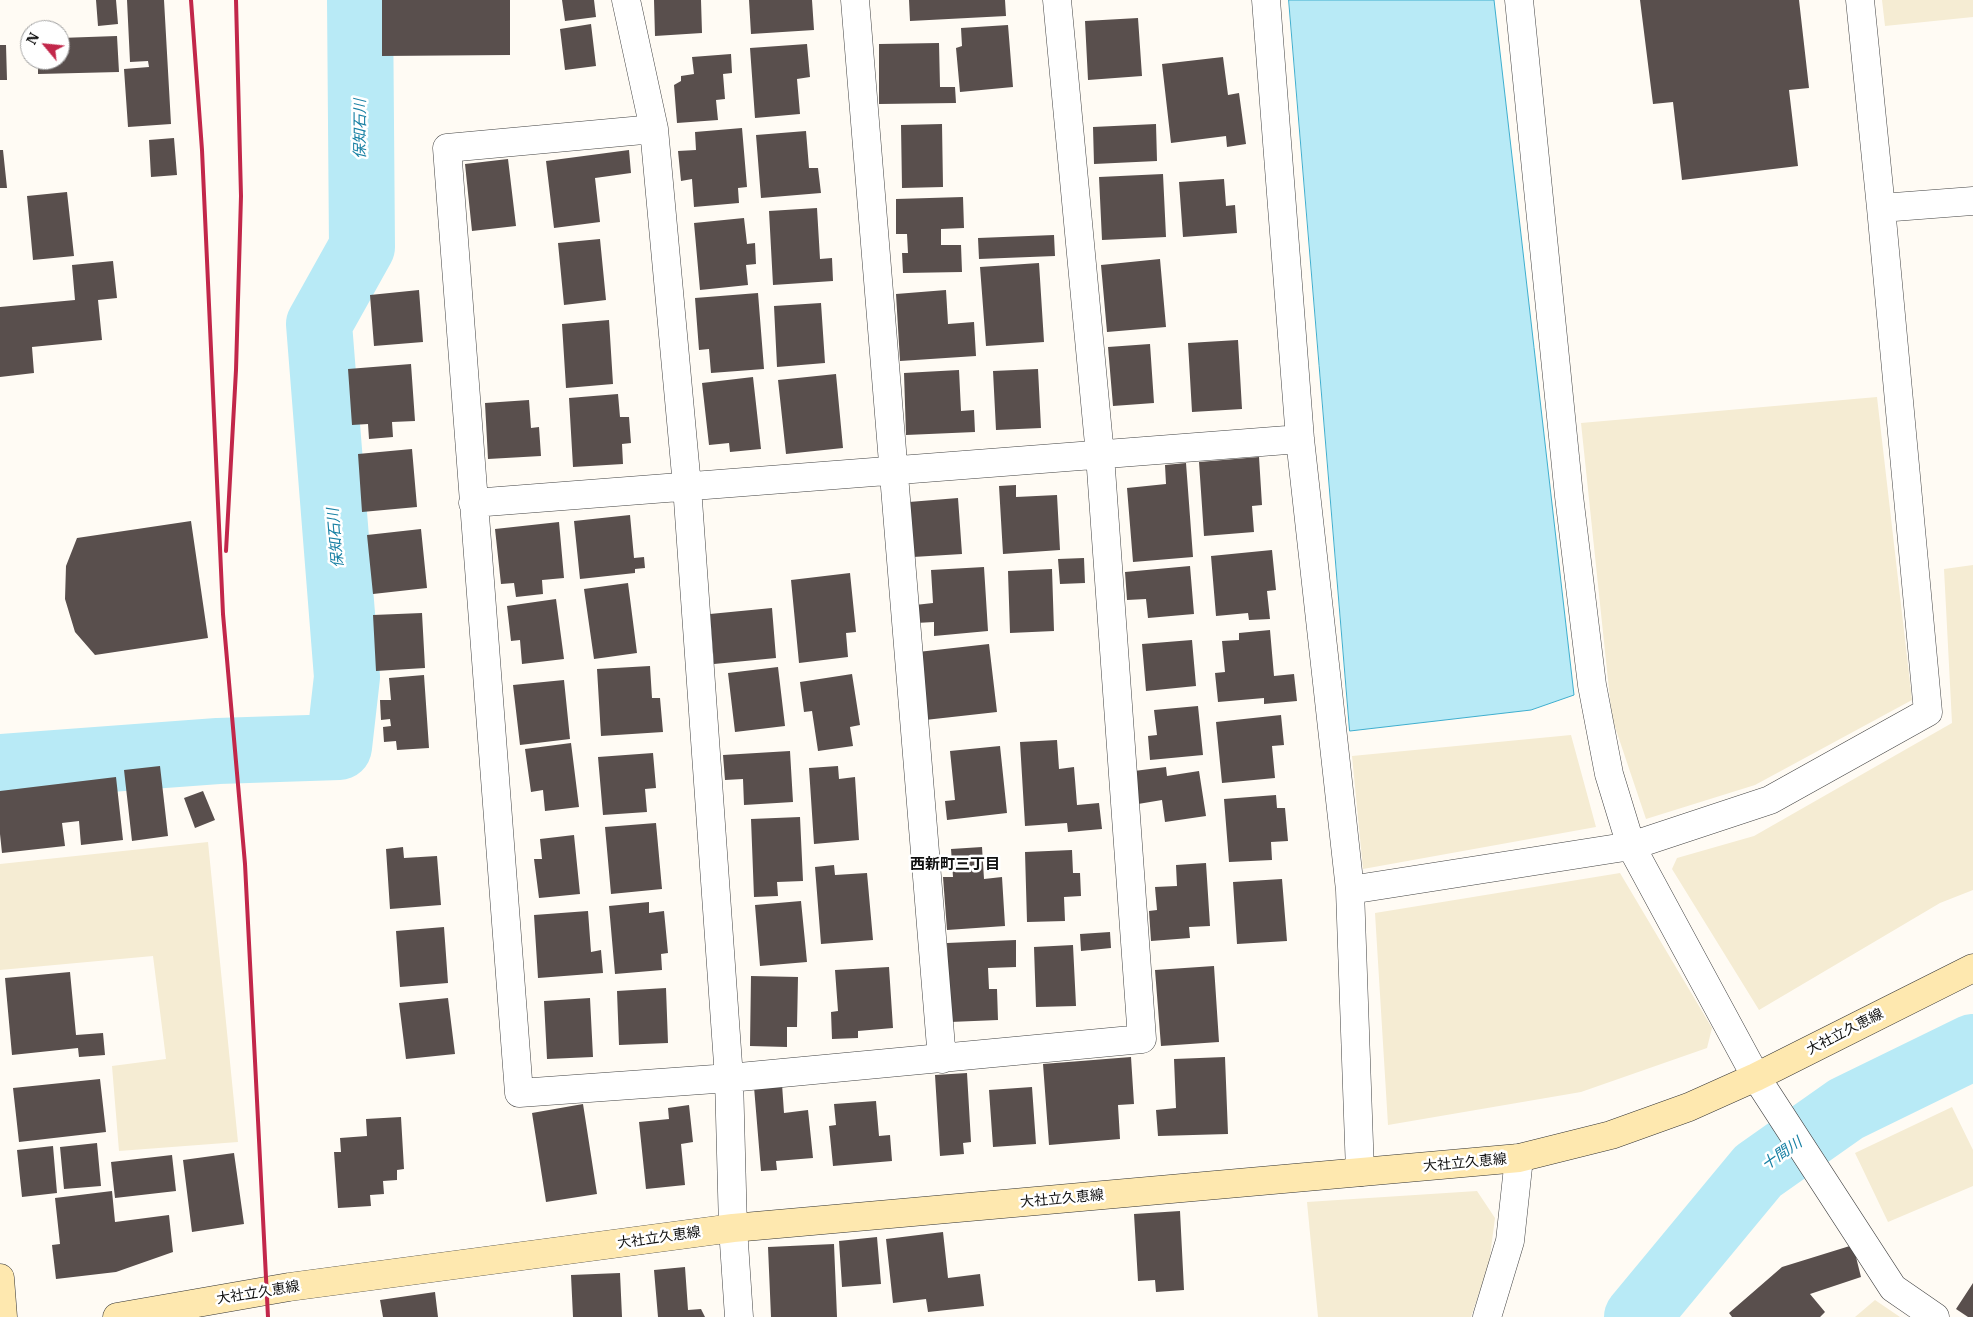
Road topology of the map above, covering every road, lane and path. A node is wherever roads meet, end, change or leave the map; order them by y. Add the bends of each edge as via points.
1 (626, 0) edge
2 (855, 0) edge
3 (1057, 0) edge
4 (1266, 0) edge
5 (1520, 0) edge
6 (1860, 0) edge
7 (654, 128) junction
8 (1973, 201) edge
9 (1882, 208) junction
10 (1300, 439) junction
11 (1100, 455) junction
12 (894, 471) junction
13 (687, 486) junction
14 (473, 503) junction
15 (1632, 846) junction
16 (1350, 890) junction
17 (1973, 968) edge
18 (942, 1058) junction
19 (1756, 1077) junction
20 (730, 1078) junction
21 (1518, 1158) junction
22 (1360, 1172) junction
23 (733, 1228) junction
24 (0, 1278) edge
25 (3, 1317) edge
26 (117, 1317) edge
27 (739, 1317) edge
28 (1487, 1317) edge
29 (1935, 1317) edge

1 - 7 street
2 - 12 street
3 - 11 street
4 - 10 street
5 - 15 street via 1569,496 1592,685 1609,774
6 - 9 street
7 - 13 street
7 - 14 street via 447,148
8 - 9 street
9 - 15 street via 1928,712 1770,800
10 - 11 street
10 - 16 street
11 - 12 street
11 - 18 street via 1142,1039
12 - 13 street
12 - 18 street
13 - 14 street
13 - 20 street
14 - 20 street via 519,1093
15 - 16 street
15 - 19 street
16 - 22 street
17 - 19 main road, 大社立久恵線
18 - 20 street
19 - 21 main road, 大社立久恵線 via 1689,1107 1611,1135
19 - 29 street via 1893,1288
20 - 23 street
21 - 22 main road, 大社立久恵線
21 - 28 street via 1510,1241
22 - 23 main road, 大社立久恵線
23 - 26 main road, 大社立久恵線 via 266,1291
23 - 27 street
24 - 25 main road

